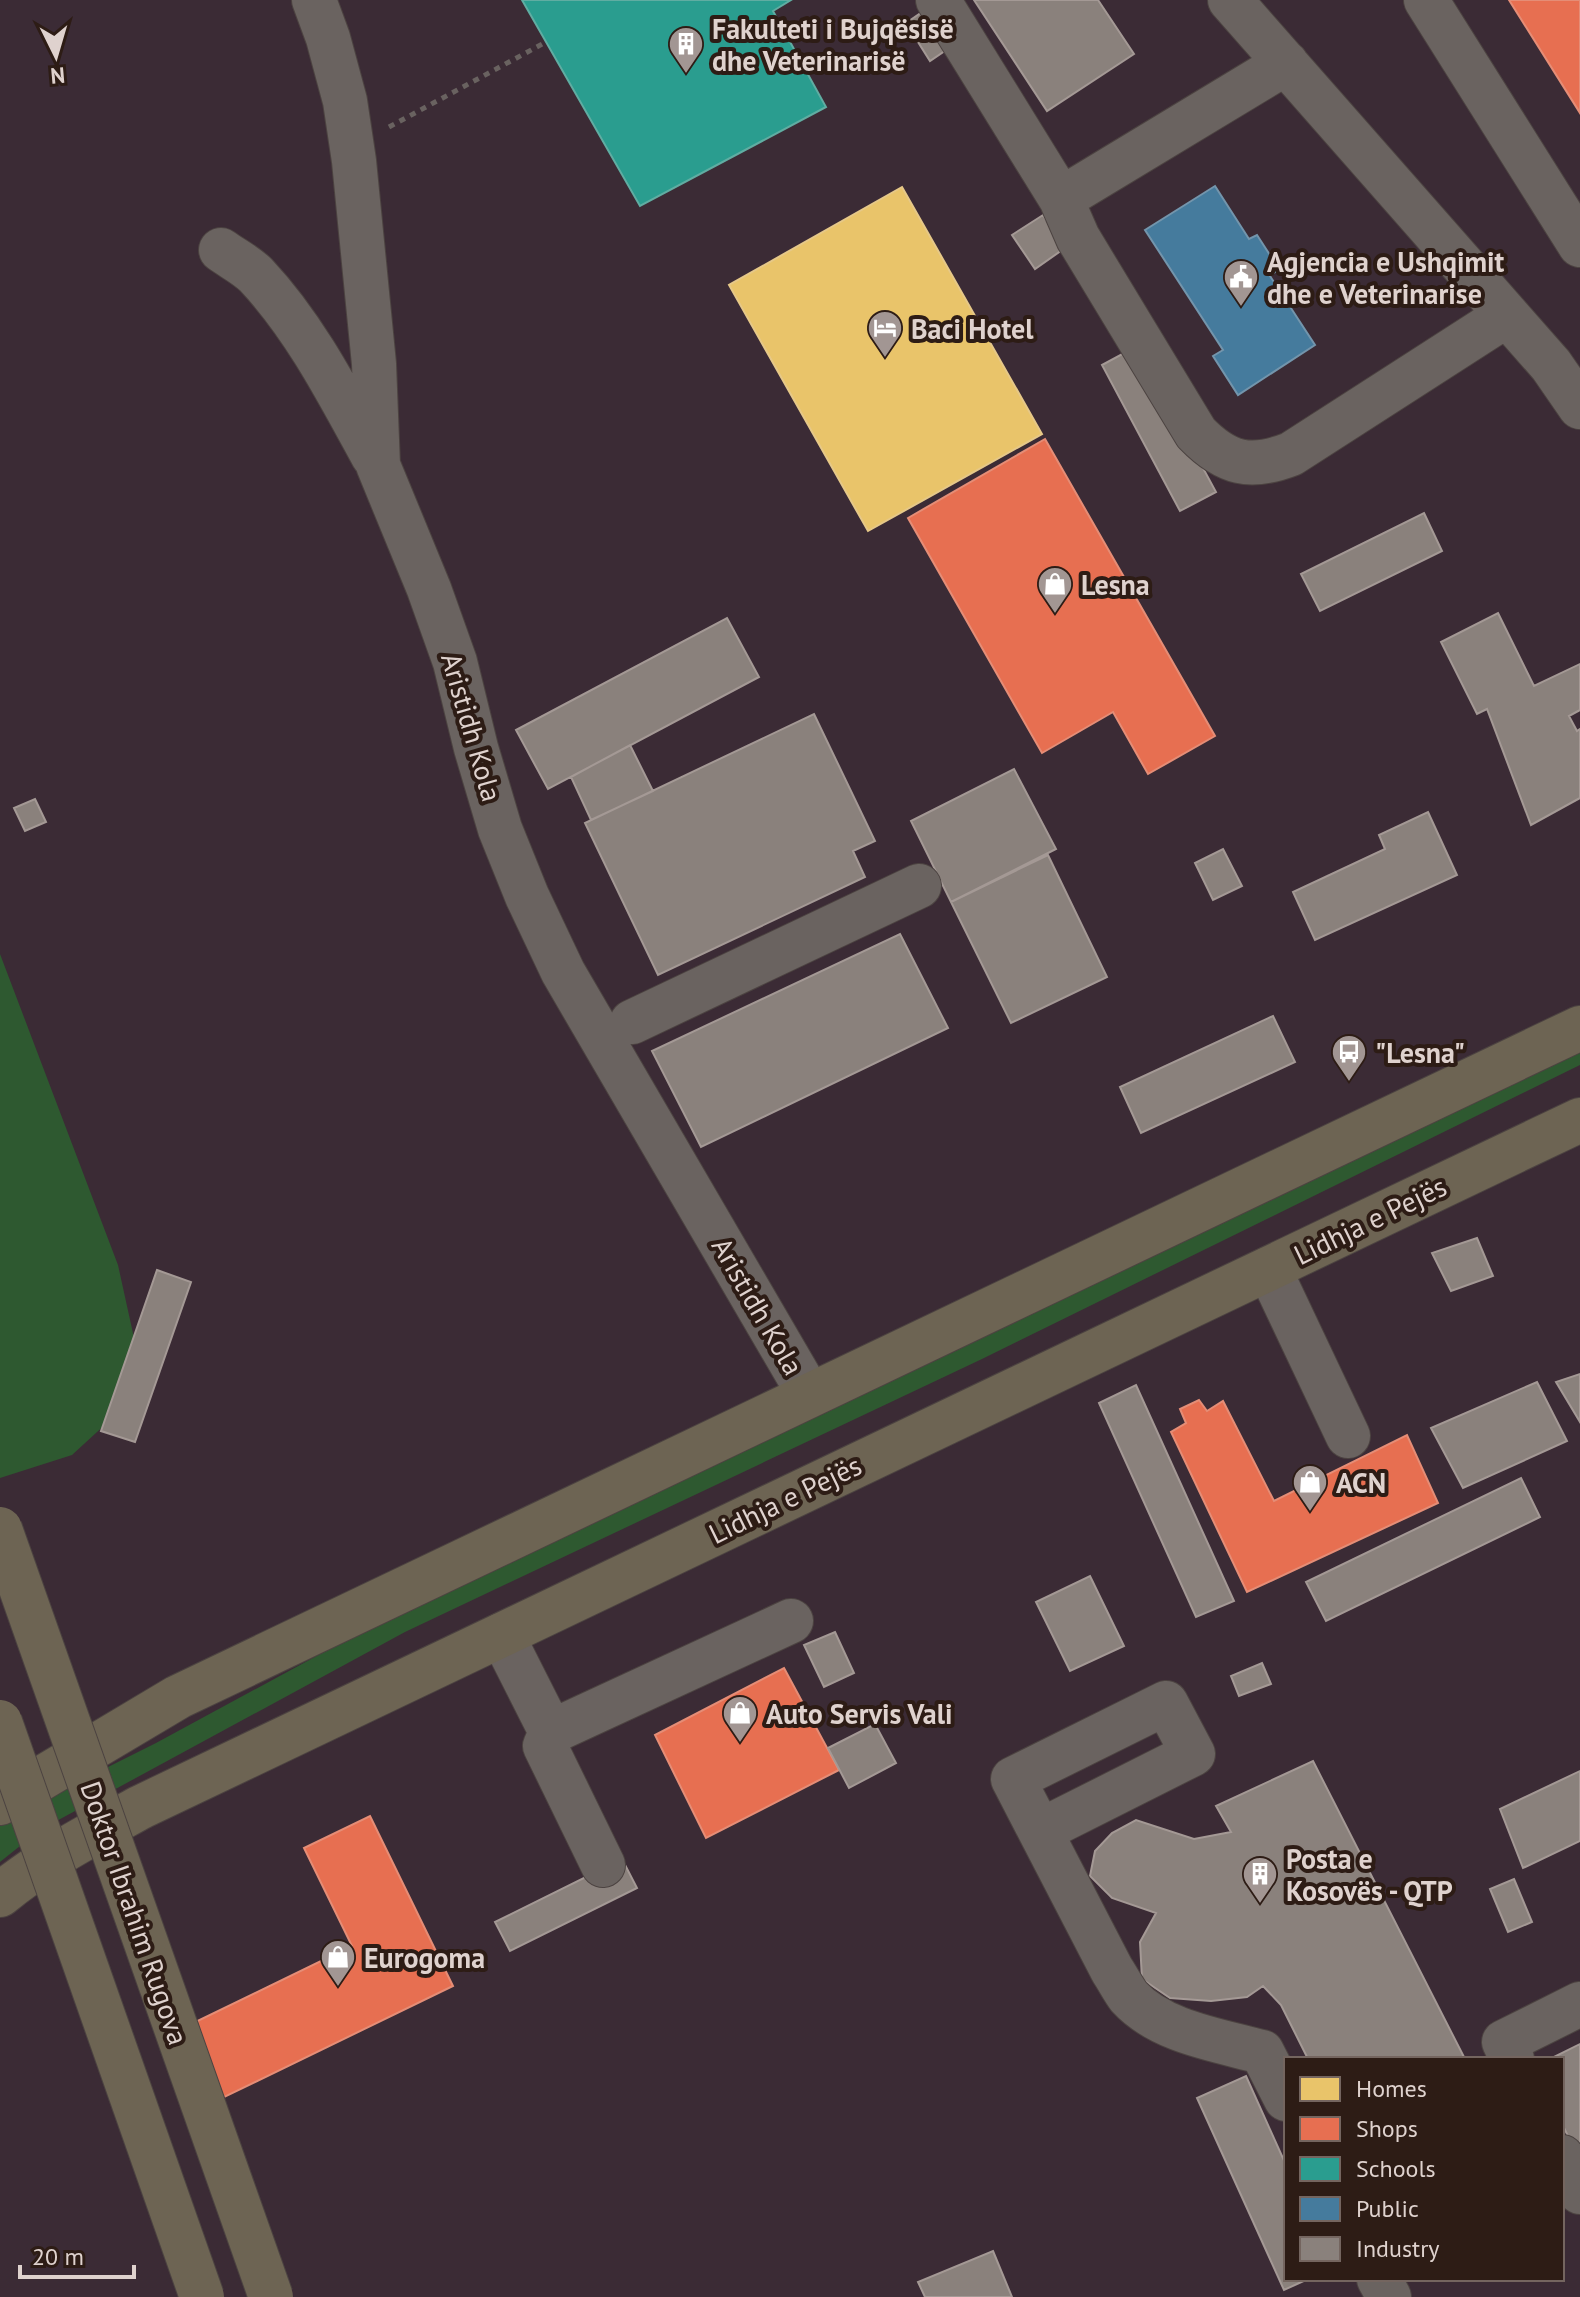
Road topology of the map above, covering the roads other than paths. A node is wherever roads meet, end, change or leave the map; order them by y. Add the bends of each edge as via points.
1 (314, 0) edge
2 (938, 0) edge
3 (1230, 0) edge
4 (1426, 0) edge
5 (1286, 63) junction
6 (1061, 199) junction
7 (1580, 245) edge
8 (221, 250) dead end
9 (1507, 315) junction
10 (1580, 407) edge
11 (378, 465) junction
12 (919, 886) dead end
13 (632, 1022) dead end
14 (1580, 1028) edge
15 (1580, 1120) edge
16 (1269, 1269) junction
17 (809, 1394) junction
18 (1348, 1436) dead end
19 (0, 1529) edge
20 (791, 1621) dead end
21 (502, 1635) junction
22 (178, 1697) junction
23 (0, 1722) edge
24 (551, 1732) junction
25 (0, 1760) edge
26 (0, 1803) edge
27 (1040, 1831) dead end
28 (603, 1865) dead end
29 (0, 1895) edge
30 (1580, 2004) edge
31 (1511, 2057) edge
32 (1284, 2095) edge
33 (1564, 2161) edge
34 (1580, 2192) edge
35 (202, 2297) edge
36 (271, 2297) edge

1 - 11 street, Aristidh Kola via 345,101 352,146 374,364
2 - 6 street
3 - 5 street
4 - 7 street
5 - 6 street
5 - 9 street
6 - 9 street via 1078,238 1196,433 1221,456 1238,462 1291,454
8 - 11 street via 253,273 285,310
9 - 10 street
11 - 17 street, Aristidh Kola via 440,618 500,829 539,921 563,972
12 - 13 street
14 - 17 highway
15 - 16 highway, Lidhja e Pejës
16 - 18 street
16 - 21 highway, Lidhja e Pejës
17 - 22 highway
19 - 36 highway, Doktor Ibrahim Rugova, bridge
20 - 24 street
21 - 24 street
21 - 29 highway, Lidhja e Pejës via 141,1807 74,1843
22 - 25 highway
22 - 26 highway
23 - 35 highway, bridge
24 - 28 street via 545,1746
27 - 32 street via 1129,1997 1188,2032 1262,2052
30 - 31 street via 1504,2042
33 - 34 street

